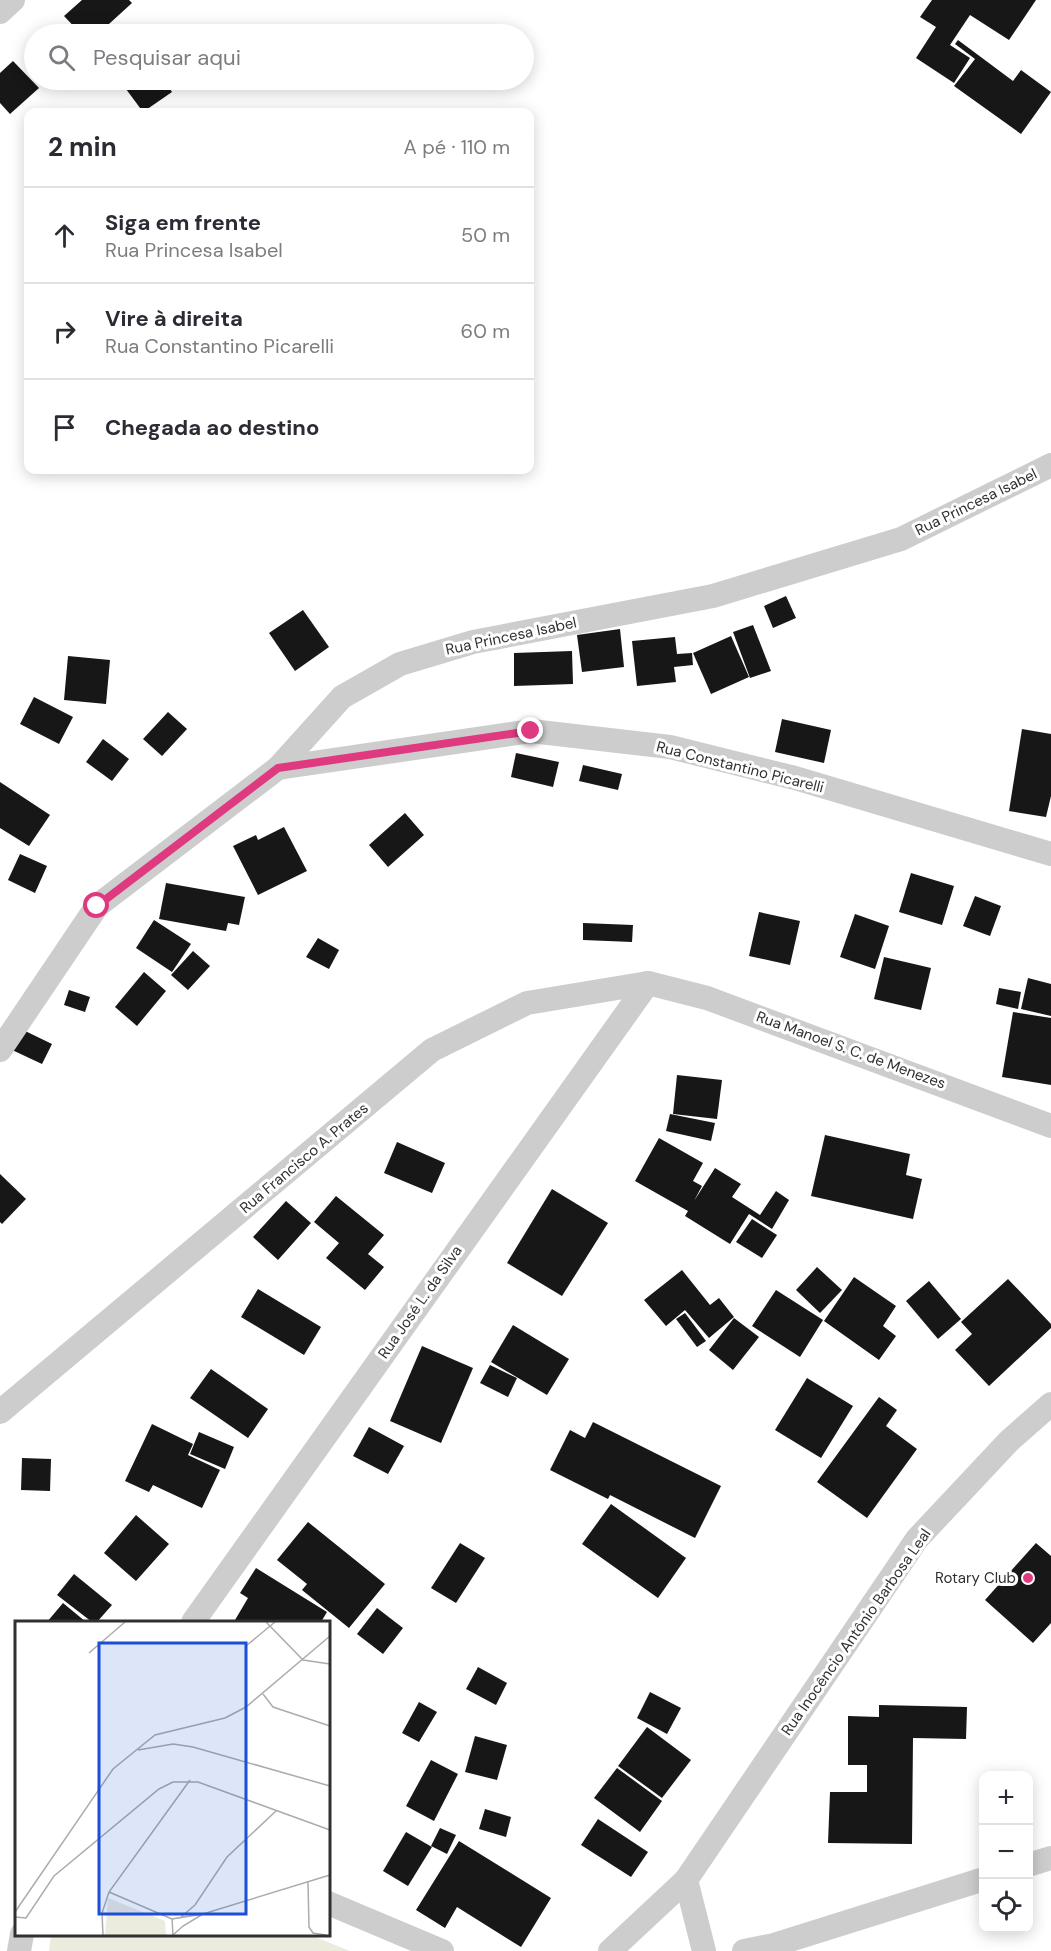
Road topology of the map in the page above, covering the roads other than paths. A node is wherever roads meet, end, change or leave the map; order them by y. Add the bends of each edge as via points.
1 (13, 0) edge
2 (0, 12) edge
3 (1051, 465) edge
4 (278, 768) junction
5 (1051, 854) edge
6 (648, 983) junction
7 (0, 1050) edge
8 (1051, 1126) edge
9 (1051, 1404) edge
10 (0, 1412) edge
11 (194, 1621) edge
12 (1051, 1858) edge
13 (1033, 1864) edge
14 (686, 1880) junction
15 (979, 1881) edge
16 (330, 1904) edge
17 (22, 1936) edge
18 (19, 1951) edge
19 (442, 1951) edge
20 (610, 1951) edge
21 (704, 1951) edge
22 (710, 1951) edge
23 (743, 1951) edge

1 - 2 street
3 - 4 street, Rua Princesa Isabel via 890,543 713,596 473,642 400,664 342,697
4 - 5 street, Rua Constantino Picarelli via 531,731 670,747 795,778
4 - 7 street, Rua Princesa Isabel via 97,906
6 - 8 street, Rua Manoel S. C. de Menezes via 707,998
6 - 10 street, Rua Francisco A. Prates via 527,1003 432,1050
6 - 11 street, Rua José L. da Silva
9 - 14 street, Rua Inocêncio Antônio Barbosa Leal via 1009,1441 917,1539
12 - 13 street
14 - 20 street, Rua Inocêncio Antônio Barbosa Leal
14 - 21 street
15 - 23 street via 774,1945
16 - 19 street
17 - 18 street
22 - 23 street

